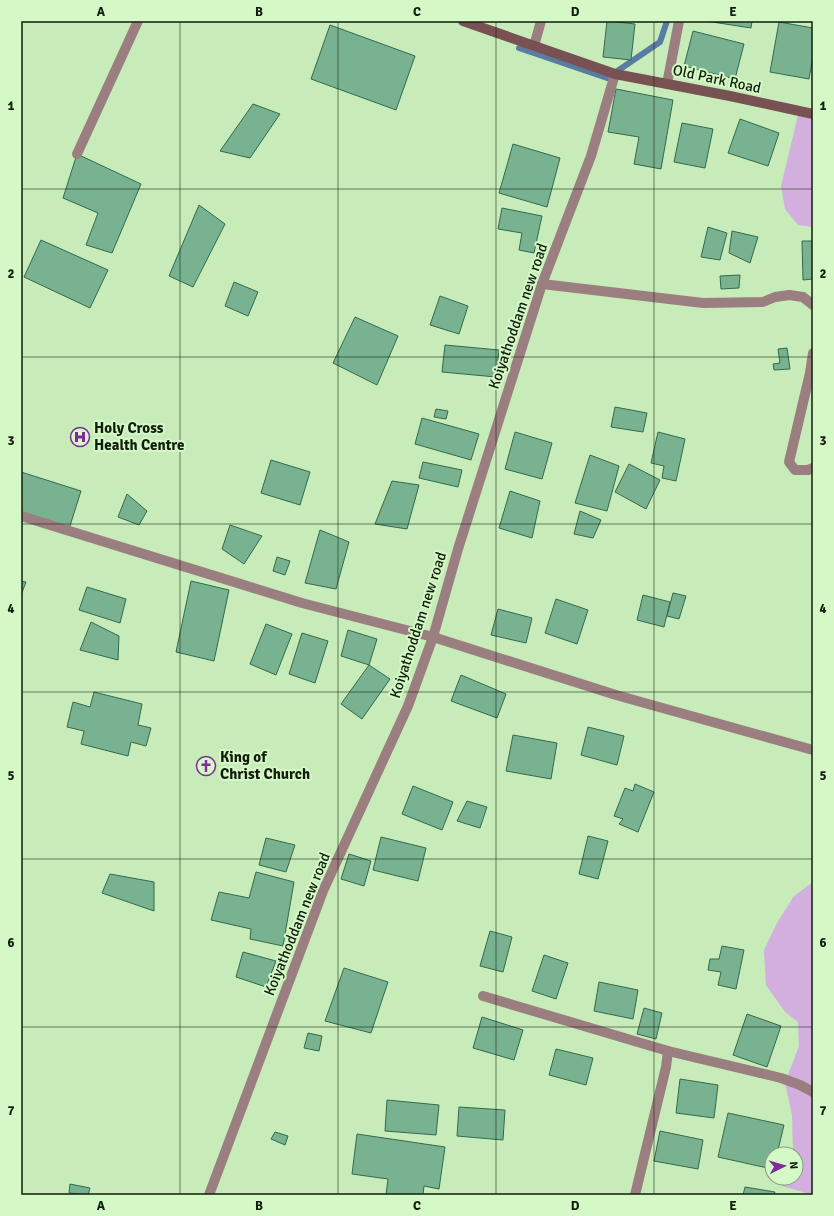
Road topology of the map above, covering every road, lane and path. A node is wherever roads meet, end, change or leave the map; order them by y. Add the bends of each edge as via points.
1 (138, 21) edge
2 (463, 21) edge
3 (541, 21) edge
4 (679, 21) edge
5 (534, 46) junction
6 (615, 74) junction
7 (667, 84) junction
8 (813, 114) edge
9 (77, 154) dead end
10 (542, 284) junction
11 (813, 305) edge
12 (813, 353) edge
13 (813, 468) edge
14 (21, 516) edge
15 (433, 637) junction
16 (813, 750) edge
17 (483, 996) dead end
18 (668, 1051) junction
19 (813, 1092) edge
20 (208, 1195) edge
21 (635, 1195) edge

1 - 9 street
2 - 5 street, Old Park Road
3 - 5 street
4 - 7 street
5 - 6 street, Old Park Road
6 - 7 street, Old Park Road
6 - 10 street, Koiyathoddam new road via 591,156
7 - 8 street, Old Park Road
10 - 11 street via 703,303 762,302 789,295 803,297
10 - 15 street, Koiyathoddam new road via 458,549
12 - 13 street via 789,462 795,470
14 - 15 street via 302,603
15 - 16 street via 616,695
15 - 20 street, Koiyathoddam new road via 408,706 323,891
17 - 18 street
18 - 19 street via 781,1078
18 - 21 street

